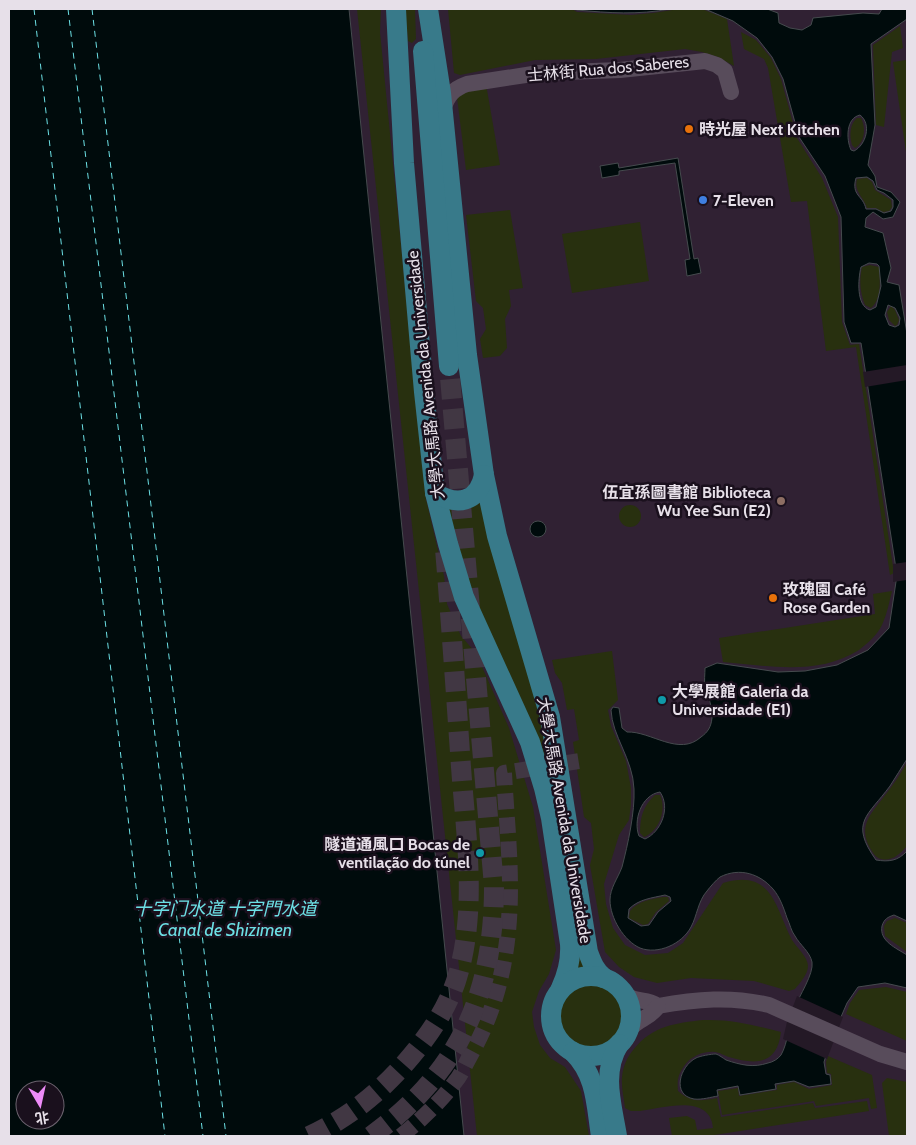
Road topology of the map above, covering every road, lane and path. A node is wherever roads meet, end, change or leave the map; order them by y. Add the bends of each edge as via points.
1 (424, 9) edge
2 (428, 9) edge
3 (396, 12) edge
4 (437, 66) junction
5 (467, 84) junction
6 (731, 92) dead end
7 (443, 110) junction
8 (484, 475) junction
9 (436, 493) junction
10 (604, 978) junction
11 (561, 988) junction
12 (626, 995) junction
13 (660, 1006) junction
14 (624, 1037) junction
15 (573, 1052) junction
16 (907, 1062) edge
17 (601, 1136) edge
18 (617, 1136) edge

1 - 3 main road via 423,63 441,366
2 - 4 main road, 大學大馬路 Avenida da Universidade
3 - 9 main road, 大學大馬路 Avenida da Universidade via 404,163
4 - 5 street via 446,76
4 - 7 main road, 大學大馬路 Avenida da Universidade
5 - 6 street, 士林街 Rua dos Saberes via 539,73 620,70 705,61 717,64 725,71
5 - 7 street via 447,97
7 - 8 main road, 大學大馬路 Avenida da Universidade via 467,355
8 - 9 main road via 480,487 465,499 446,499
8 - 10 main road, 大學大馬路 Avenida da Universidade via 497,536 550,717 588,952 593,967
9 - 11 main road, 大學大馬路 Avenida da Universidade via 464,597 530,742 544,788 570,944 571,956
10 - 11 main road via 582,976
10 - 12 main road
11 - 15 main road via 550,1018 557,1038
12 - 13 street
12 - 14 main road via 630,1006
13 - 14 street
13 - 16 street via 701,999 753,1001 780,1008 880,1054
14 - 15 main road via 609,1052 584,1056
14 - 18 main road via 612,1058 609,1073
15 - 17 main road via 590,1074

